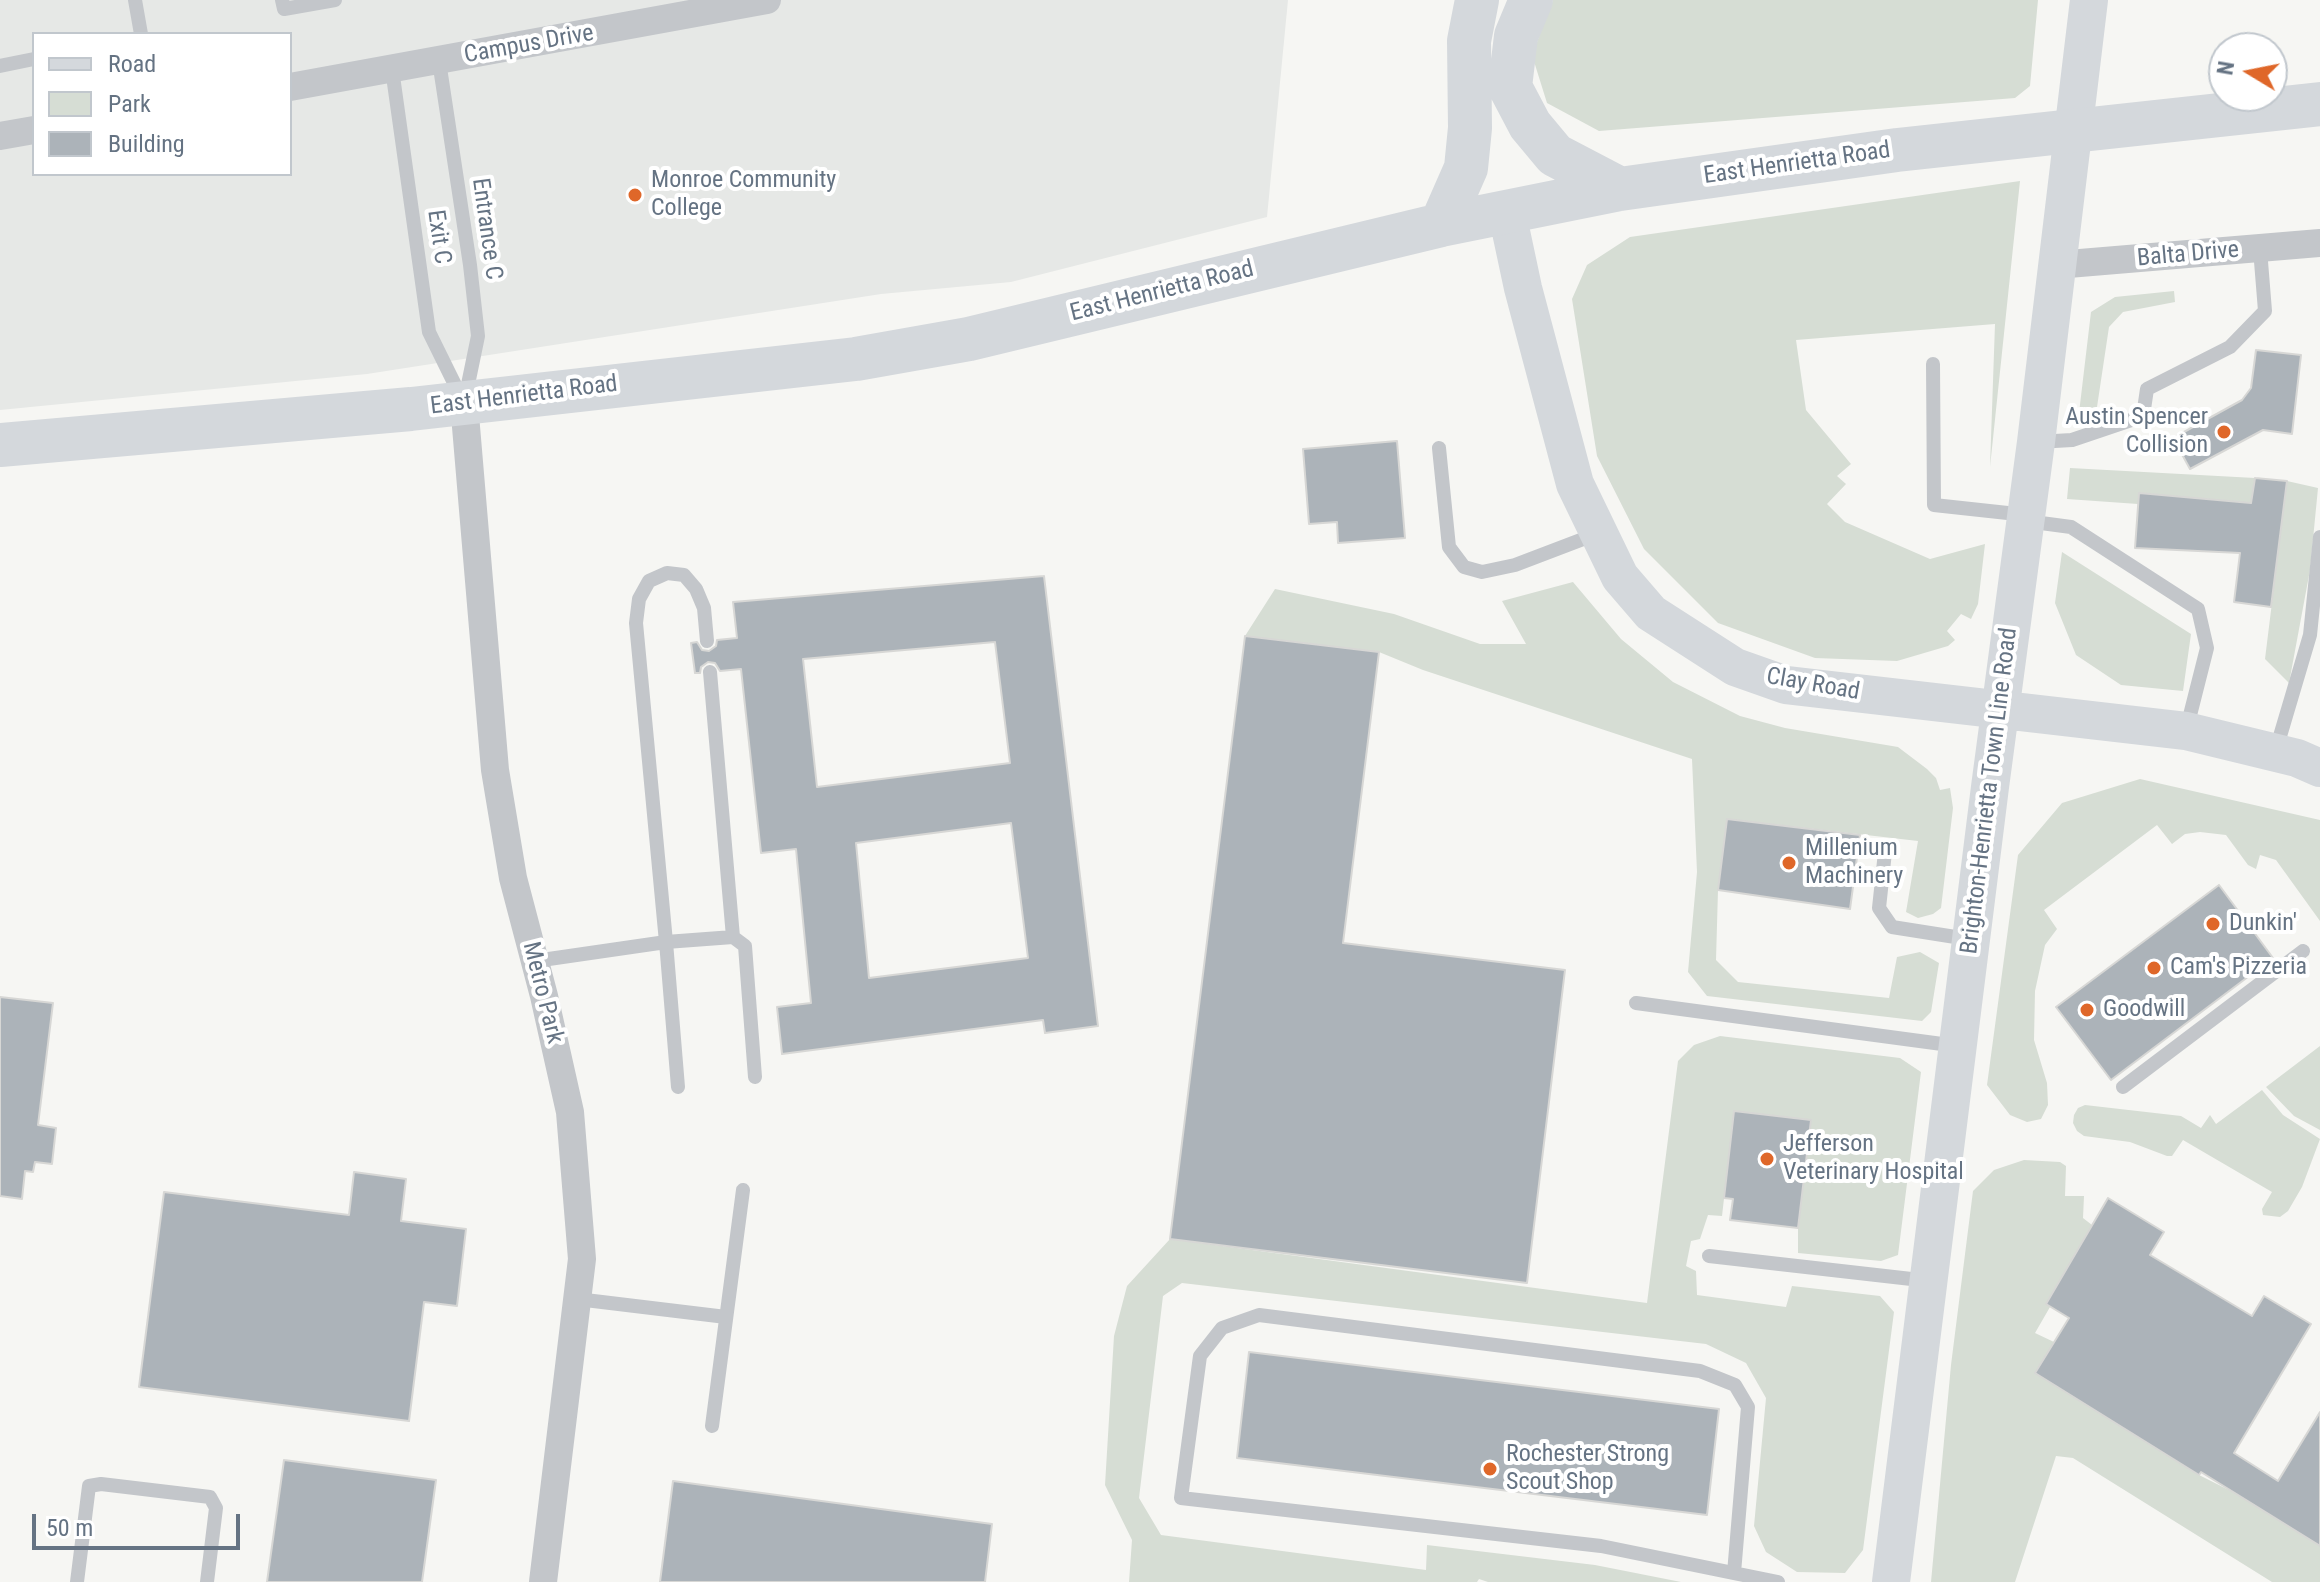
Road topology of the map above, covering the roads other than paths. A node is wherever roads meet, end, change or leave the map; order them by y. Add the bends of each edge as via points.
1 (135, 0) edge
2 (282, 0) edge
3 (335, 0) edge
4 (767, 0) edge
5 (1477, 0) edge
6 (1531, 0) edge
7 (2089, 0) edge
8 (728, 4) edge
9 (141, 32) edge
10 (32, 59) edge
11 (439, 61) junction
12 (0, 66) edge
13 (392, 69) junction
14 (292, 87) edge
15 (2320, 104) edge
16 (32, 130) edge
17 (0, 136) edge
18 (1620, 189) junction
19 (1507, 213) junction
20 (1441, 225) junction
21 (2320, 243) edge
22 (2260, 249) junction
23 (2056, 265) junction
24 (1933, 364) dead end
25 (464, 403) junction
26 (2036, 442) junction
27 (0, 445) edge
28 (1439, 448) dead end
29 (2026, 518) junction
30 (1599, 533) junction
31 (2320, 537) edge
32 (2315, 635) edge
33 (707, 641) dead end
34 (710, 672) dead end
35 (2000, 710) junction
36 (2186, 731) junction
37 (2274, 753) junction
38 (2320, 768) edge
39 (1885, 852) dead end
40 (733, 937) junction
41 (1971, 940) junction
42 (666, 942) junction
43 (2303, 951) dead end
44 (535, 961) junction
45 (1636, 1003) dead end
46 (1958, 1046) junction
47 (755, 1077) dead end
48 (678, 1087) dead end
49 (2123, 1087) dead end
50 (743, 1190) dead end
51 (1709, 1256) dead end
52 (1929, 1282) junction
53 (577, 1299) junction
54 (726, 1317) junction
55 (712, 1426) dead end
56 (1734, 1573) junction
57 (77, 1582) edge
58 (207, 1582) edge
59 (543, 1582) edge
60 (1778, 1582) edge
61 (1891, 1582) edge

1 - 9 lane
2 - 3 lane via 284,9
4 - 8 street, Campus Drive
5 - 20 main road via 1469,41 1466,168
6 - 18 main road via 1516,36 1510,87 1530,125 1555,155
7 - 23 street, Brighton-Henrietta Town Line Road
8 - 11 street, Campus Drive
10 - 12 lane
11 - 13 street, Campus Drive
11 - 25 lane, Entrance C via 478,336
13 - 14 street, Campus Drive
13 - 25 lane, Exit C via 429,332
15 - 18 main road, East Henrietta Road via 1897,150
16 - 17 street
18 - 19 main road, East Henrietta Road
19 - 20 main road, East Henrietta Road
19 - 30 street, Clay Road via 1575,484
20 - 25 main road, East Henrietta Road via 955,341 856,359
21 - 22 street, Balta Drive
22 - 23 street, Balta Drive
22 - 26 lane via 2265,311 2230,347 2147,389 2143,416 2072,440
23 - 26 street, Brighton-Henrietta Town Line Road
24 - 29 lane via 1934,505
25 - 27 main road, East Henrietta Road
25 - 44 street, Metro Park via 495,770 513,878
26 - 29 street, Brighton-Henrietta Town Line Road
28 - 30 lane via 1449,547 1464,567 1482,572 1515,565
29 - 35 street, Brighton-Henrietta Town Line Road
29 - 36 lane via 2071,527 2198,609 2207,648
30 - 35 street, Clay Road via 1620,577 1651,613 1735,667 1786,685
31 - 32 lane
32 - 37 lane
33 - 42 lane via 704,608 684,575 667,573 649,581 639,599 636,623
34 - 40 lane
35 - 36 street, Clay Road
35 - 41 street, Brighton-Henrietta Town Line Road
36 - 37 street, Clay Road
37 - 38 street, Clay Road
39 - 41 lane via 1879,908 1892,927
40 - 42 lane
40 - 47 lane via 745,946
41 - 46 street, Brighton-Henrietta Town Line Road
42 - 44 lane
42 - 48 lane
43 - 49 lane
44 - 53 street, Metro Park via 570,1112 582,1259
45 - 46 lane
46 - 52 street, Brighton-Henrietta Town Line Road
50 - 54 lane
51 - 52 lane
52 - 61 street, Brighton-Henrietta Town Line Road
53 - 54 lane
53 - 59 street, Metro Park
54 - 55 lane
56 - 56 lane via 1601,1546 1181,1498 1200,1356 1222,1328 1259,1315 1700,1371 1735,1385 1748,1407
56 - 60 lane
57 - 58 lane via 89,1486 101,1484 210,1497 216,1508

